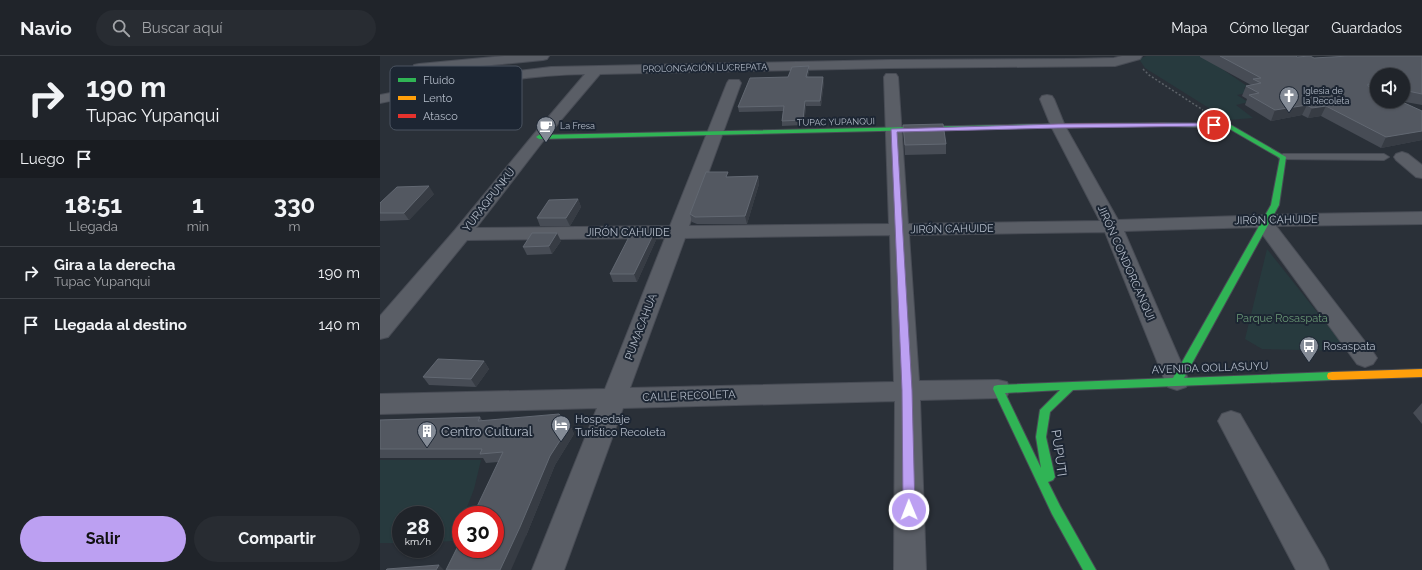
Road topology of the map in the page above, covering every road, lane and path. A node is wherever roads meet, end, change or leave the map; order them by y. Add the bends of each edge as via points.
1 (543, 56) edge
2 (1133, 57) edge
3 (595, 65) edge
4 (440, 66) edge
5 (522, 74) edge
6 (891, 77) dead end
7 (734, 83) dead end
8 (390, 97) edge
9 (380, 99) edge
10 (1047, 99) dead end
11 (1058, 126) junction
12 (1228, 126) junction
13 (894, 131) junction
14 (715, 133) junction
15 (539, 137) junction
16 (1283, 157) junction
17 (1384, 157) dead end
18 (1422, 157) edge
19 (1422, 173) edge
20 (1421, 219) edge
21 (1266, 222) junction
22 (1112, 226) junction
23 (899, 230) junction
24 (677, 232) junction
25 (462, 234) junction
26 (380, 331) edge
27 (1365, 358) dead end
28 (1422, 373) edge
29 (1177, 381) junction
30 (1071, 386) junction
31 (998, 389) junction
32 (907, 390) junction
33 (614, 398) junction
34 (380, 404) edge
35 (1230, 421) dead end
36 (1056, 510) junction
37 (548, 570) edge
38 (910, 570) edge
39 (1090, 570) edge
40 (1313, 570) edge

1 - 4 street
2 - 3 street, PROLONGACIÓN LUCREPATA via 1115,62
2 - 12 path via 1149,75
3 - 5 street, PROLONGACIÓN LUCREPATA
3 - 15 street, YURAQPUNKU
6 - 13 street
7 - 14 street, PUMACAHUA
8 - 9 street, PROLONGACIÓN LUCREPATA
10 - 11 street, JIRÓN CONDORCANQUI
11 - 12 street, TUPAC YUPANQUI
11 - 13 street, TUPAC YUPANQUI
11 - 22 street, JIRÓN CONDORCANQUI
12 - 16 street
13 - 14 street, TUPAC YUPANQUI
13 - 23 street
14 - 15 street, TUPAC YUPANQUI
14 - 24 street, PUMACAHUA
15 - 25 street, YURAQPUNKU
16 - 17 lane
16 - 21 street via 1275,205
18 - 19 street via 1402,157
20 - 21 street, JIRÓN CAHUIDE
21 - 22 street, JIRÓN CAHUIDE
21 - 27 street
21 - 29 street
22 - 23 street, JIRÓN CAHUIDE
22 - 29 street, JIRÓN CONDORCANQUI
23 - 24 street, JIRÓN CAHUIDE
23 - 32 street
24 - 25 street, JIRÓN CAHUIDE
24 - 33 street, PUMACAHUA
25 - 26 street, YURAQPUNKU
28 - 29 street, AVENIDA QOLLASUYU
29 - 30 street, AVENIDA QOLLASUYU
30 - 31 street, AVENIDA QOLLASUYU
30 - 36 street, PUPUTI via 1045,410 1042,422 1042,437
31 - 32 street, CALLE RECOLETA
31 - 36 street, PUPUTI
32 - 33 street, CALLE RECOLETA
32 - 38 street
33 - 34 street, CALLE RECOLETA
33 - 37 street, PUMACAHUA
35 - 40 street
36 - 39 street, PUPUTI

